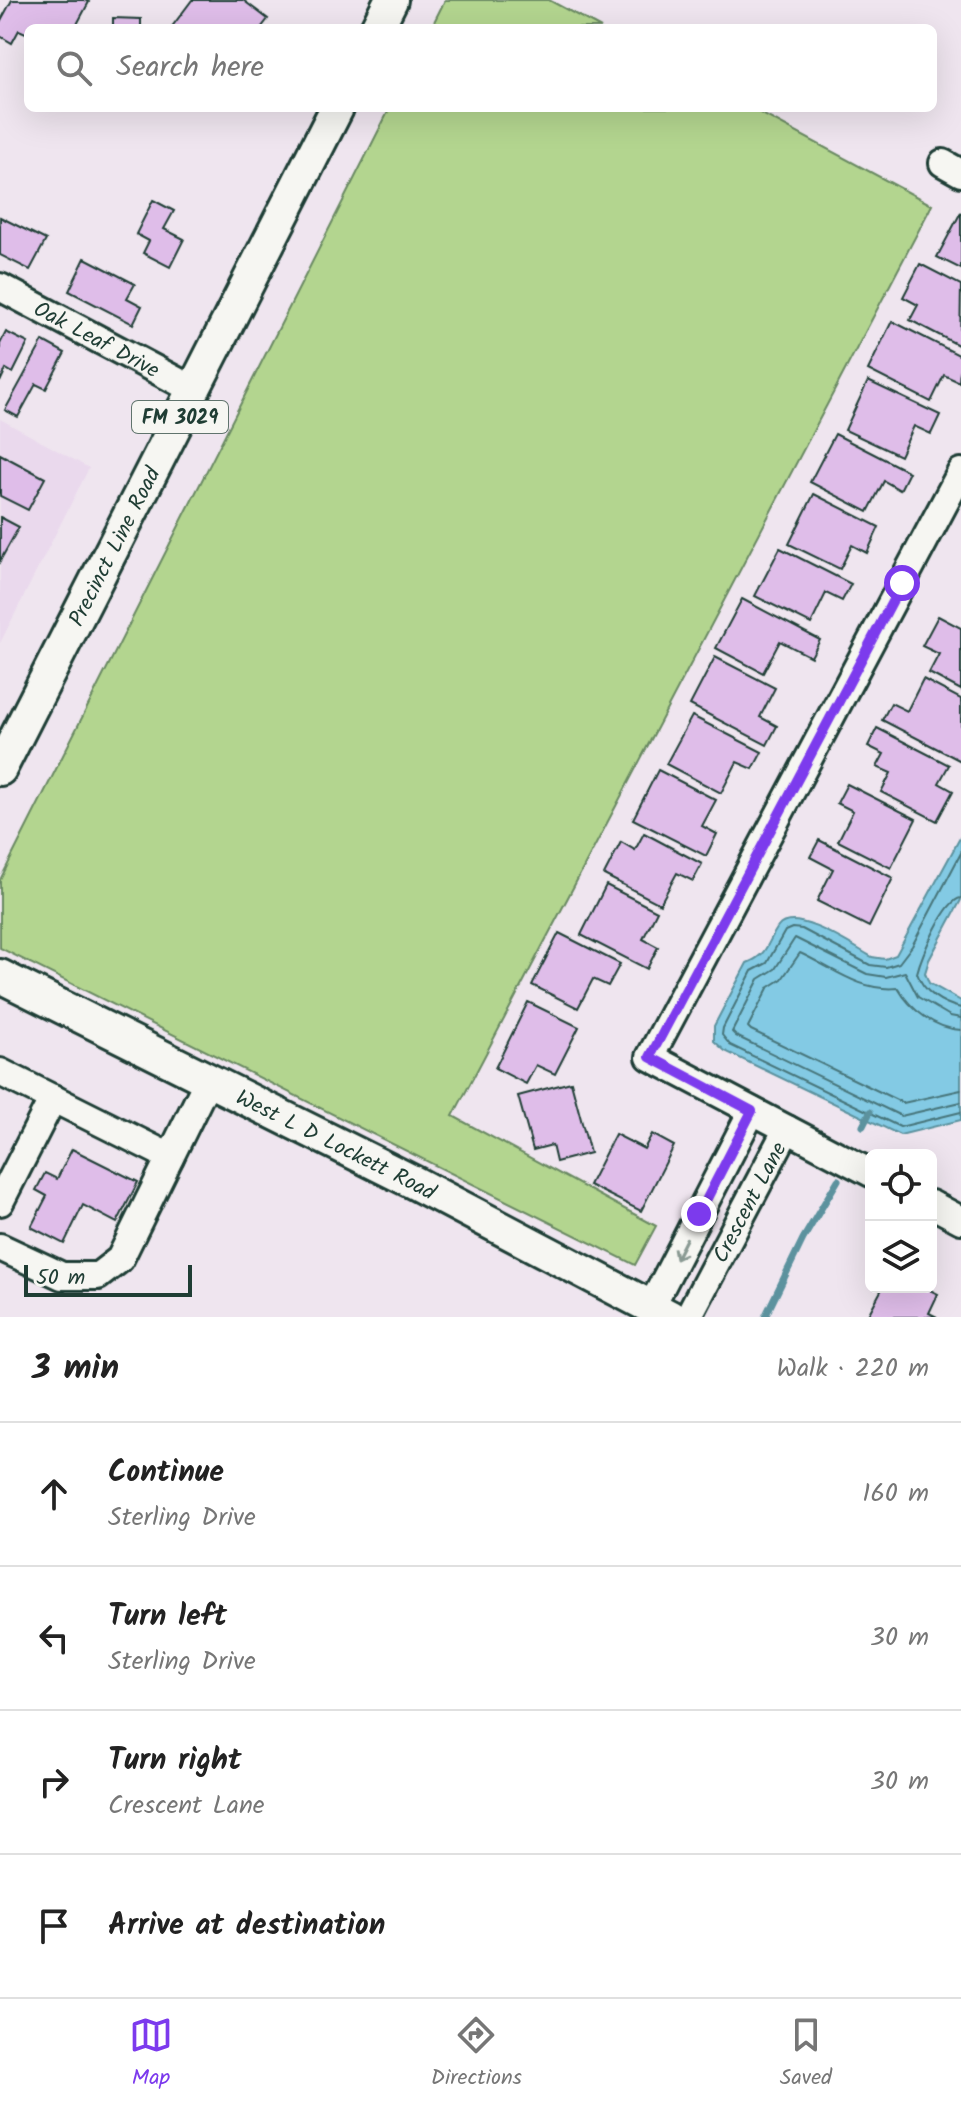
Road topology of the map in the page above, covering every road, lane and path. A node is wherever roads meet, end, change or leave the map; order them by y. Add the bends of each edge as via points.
1 (391, 0) edge
2 (379, 24) edge
3 (335, 112) edge
4 (0, 287) edge
5 (194, 390) junction
6 (961, 472) edge
7 (0, 769) edge
8 (0, 976) edge
9 (0, 1072) edge
10 (208, 1080) junction
11 (53, 1098) junction
12 (752, 1111) junction
13 (787, 1129) junction
14 (170, 1157) junction
15 (865, 1170) edge
16 (0, 1202) edge
17 (937, 1207) edge
18 (961, 1220) edge
19 (0, 1247) edge
20 (666, 1315) edge
21 (688, 1317) edge

1 - 2 main road
3 - 5 main road, Precinct Line Road / FM 3029
4 - 5 street, Oak Leaf Drive
5 - 7 main road, Precinct Line Road / FM 3029
6 - 12 street via 650,1057
8 - 10 main road, West L D Lockett Road
9 - 11 street
10 - 14 street
10 - 20 main road, West L D Lockett Road
11 - 14 street
11 - 16 street
12 - 13 street
12 -> 20 street, Crescent Lane
13 - 15 street, Crescent Lane
13 - 21 street, Crescent Lane
14 - 19 street via 120,1259 98,1276 62,1276
17 - 18 street

